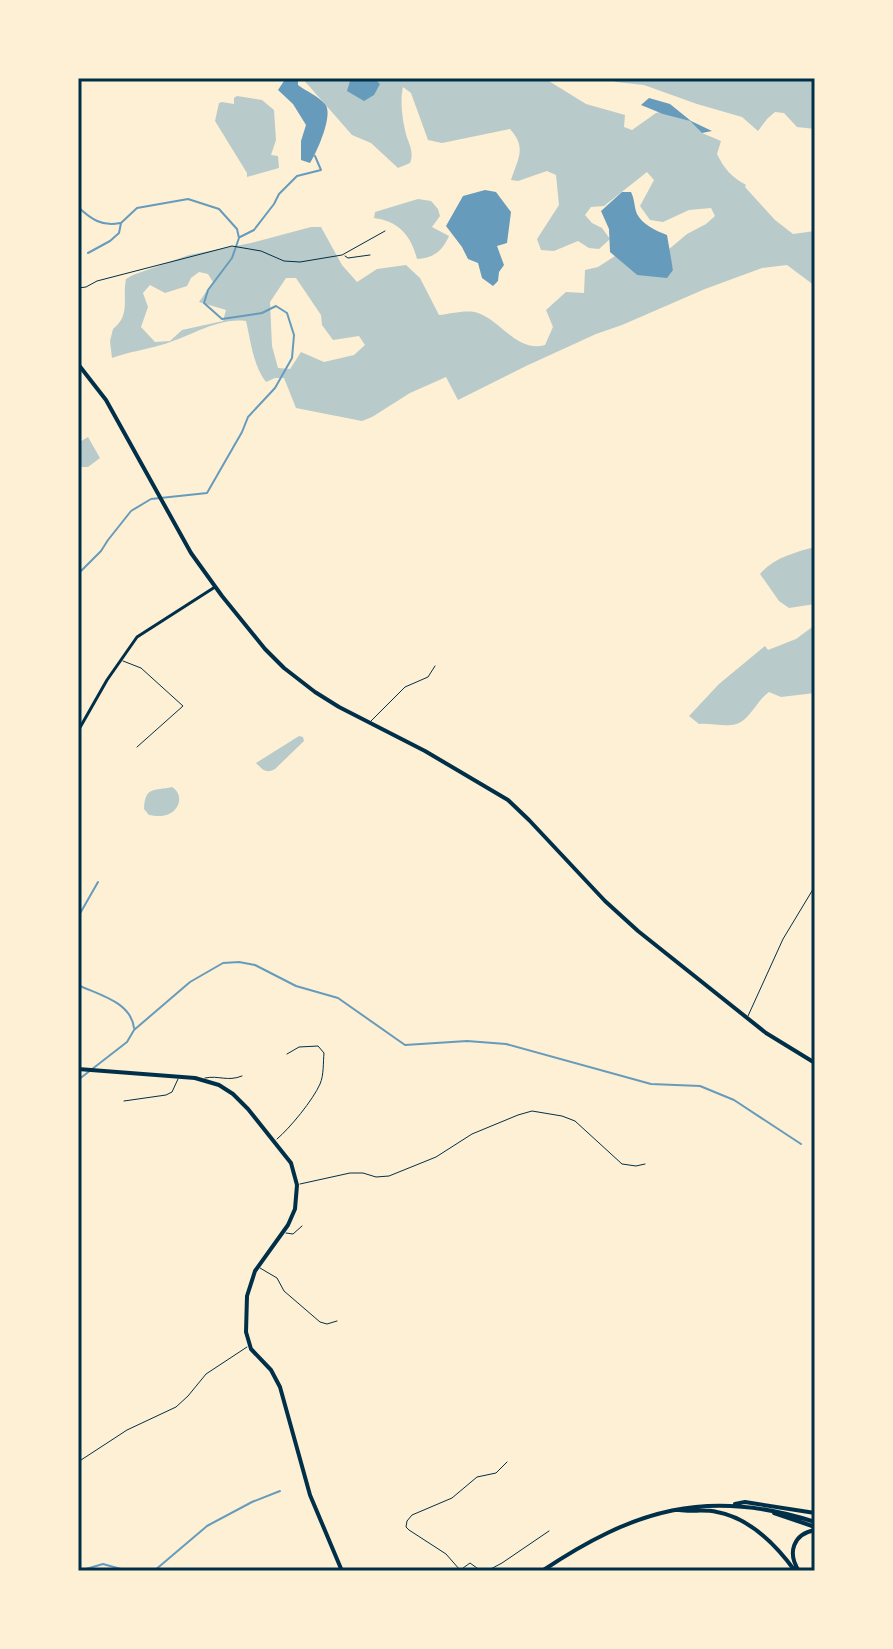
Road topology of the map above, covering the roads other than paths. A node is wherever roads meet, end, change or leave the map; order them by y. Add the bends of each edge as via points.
1 (385, 231) dead end
2 (342, 255) junction
3 (370, 255) dead end
4 (78, 288) edge
5 (78, 364) edge
6 (215, 587) junction
7 (120, 661) junction
8 (435, 666) dead end
9 (369, 722) junction
10 (78, 731) edge
11 (137, 747) dead end
12 (815, 886) edge
13 (747, 1018) junction
14 (287, 1054) dead end
15 (815, 1063) edge
16 (78, 1069) edge
17 (242, 1076) dead end
18 (179, 1077) junction
19 (203, 1080) junction
20 (124, 1101) dead end
21 (275, 1141) junction
22 (645, 1164) dead end
23 (297, 1185) junction
24 (302, 1226) dead end
25 (283, 1232) junction
26 (257, 1267) junction
27 (337, 1321) dead end
28 (249, 1345) junction
29 (78, 1462) edge
30 (507, 1462) dead end
31 (731, 1505) junction
32 (673, 1509) junction
33 (815, 1513) edge
34 (815, 1526) edge
35 (549, 1531) dead end
36 (460, 1570) edge
37 (342, 1571) edge
38 (481, 1571) edge
39 (487, 1571) edge
40 (542, 1571) edge
41 (797, 1571) edge

1 - 2 lane
2 - 3 lane
2 - 4 lane via 294,263 232,246
5 - 6 main road via 106,400 177,530
6 - 7 street via 137,637
6 - 9 main road via 284,668
7 - 10 street
7 - 11 lane via 141,668 183,706
8 - 9 lane
9 - 13 main road via 508,800 620,915
12 - 13 lane via 783,939
13 - 15 main road
14 - 21 lane via 299,1047 322,1049 322,1077
16 - 18 main road
17 - 19 lane
18 - 19 main road
18 - 20 lane via 166,1095
19 - 21 main road via 233,1094
21 - 23 main road via 291,1163
22 - 23 lane via 622,1164 582,1125 532,1111 472,1134 394,1175 350,1173
23 - 25 main road via 295,1209
24 - 25 lane via 293,1234
25 - 26 main road
26 - 27 lane via 277,1278 284,1291 320,1322
26 - 28 main road via 246,1303
28 - 29 lane via 206,1374 176,1407
28 - 37 main road via 280,1387 310,1495
30 - 36 lane via 407,1521 409,1530
31 - 32 main road
31 - 33 main road via 745,1502
31 - 34 main road via 769,1510
32 - 40 main road via 610,1531
32 - 41 main road via 737,1518
34 - 41 main road via 794,1546
35 - 39 lane
36 - 38 lane via 470,1563

